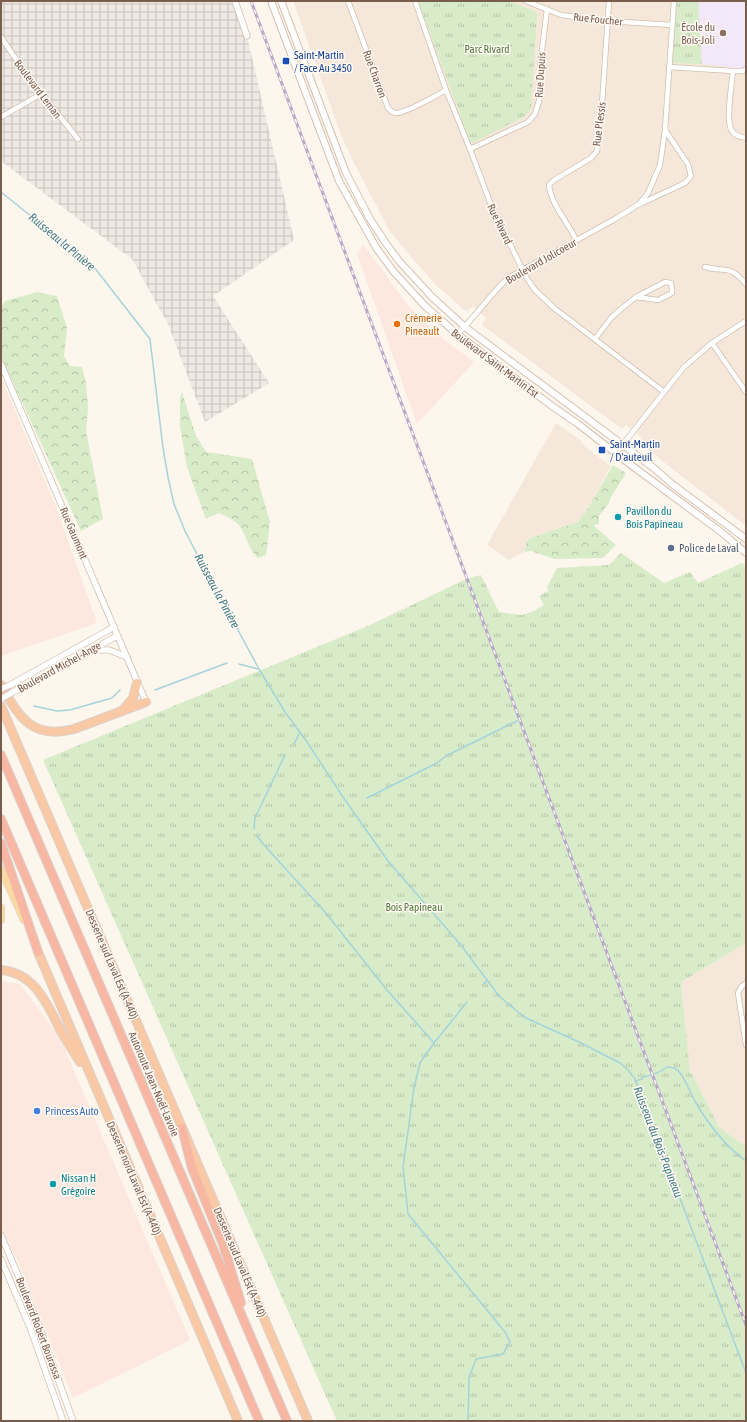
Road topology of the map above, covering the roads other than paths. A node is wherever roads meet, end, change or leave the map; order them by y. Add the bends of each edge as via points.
1 (235, 1) edge
2 (271, 1) edge
3 (281, 1) edge
4 (348, 1) edge
5 (415, 1) edge
6 (526, 1) edge
7 (609, 1) edge
8 (674, 1) edge
9 (547, 9) junction
10 (607, 21) junction
11 (672, 25) junction
12 (248, 36) dead end
13 (1, 37) edge
14 (669, 67) junction
15 (746, 69) edge
16 (733, 71) junction
17 (446, 90) junction
18 (41, 94) junction
19 (1, 117) edge
20 (665, 130) junction
21 (746, 138) edge
22 (78, 139) dead end
23 (470, 149) junction
24 (639, 204) junction
25 (576, 240) junction
26 (705, 267) dead end
27 (522, 270) junction
28 (746, 284) edge
29 (636, 297) junction
30 (746, 322) edge
31 (465, 327) junction
32 (457, 334) junction
33 (595, 339) junction
34 (712, 343) junction
35 (1, 364) edge
36 (664, 392) junction
37 (746, 392) edge
38 (622, 444) junction
39 (616, 453) junction
40 (665, 477) junction
41 (662, 488) junction
42 (706, 509) junction
43 (701, 517) junction
44 (746, 539) edge
45 (746, 553) edge
46 (114, 627) junction
47 (117, 636) junction
48 (95, 650) junction
49 (127, 657) junction
50 (137, 683) junction
51 (1, 685) edge
52 (1, 689) edge
53 (1, 698) edge
54 (146, 702) joint
55 (1, 706) edge
56 (123, 711) junction
57 (1, 755) edge
58 (1, 819) edge
59 (1, 843) edge
60 (1, 869) edge
61 (1, 908) edge
62 (1, 920) edge
63 (38, 952) junction
64 (1, 970) edge
65 (746, 983) edge
66 (746, 1045) edge
67 (94, 1085) junction
68 (182, 1128) junction
69 (1, 1235) edge
70 (1, 1259) edge
71 (254, 1344) junction
72 (63, 1421) edge
73 (73, 1421) edge
74 (238, 1421) edge
75 (259, 1421) edge
76 (287, 1421) edge
77 (308, 1421) edge

1 - 12 street
2 - 32 main road, Boulevard Saint-Martin Est via 328,154 349,201 377,249 394,272 425,306
3 - 31 main road, Boulevard Saint-Martin Est via 334,144 364,208 385,242 410,273
4 - 17 street, Rue Charron via 388,108 398,113 424,103
5 - 17 street, Rue Rivard
6 - 9 street, Rue Foucher
7 - 10 street, Rue Plessis
8 - 11 street, Boulevard Jolicoeur
9 - 10 street, Rue Foucher via 561,15
9 - 23 street, Rue Dupuis via 540,58 539,101 535,114 528,122
10 - 11 street, Rue Foucher
10 - 25 street, Rue Plessis via 597,151 592,158 549,185 549,192
11 - 14 street, Boulevard Jolicoeur
13 - 18 street, Boulevard Leman
14 - 16 street
14 - 20 street, Boulevard Jolicoeur
15 - 16 street
16 - 21 street via 729,125 732,132
17 - 23 street, Rue Rivard
18 - 19 street
18 - 22 street, Boulevard Leman
20 - 24 street, Boulevard Jolicoeur via 660,165 648,193
20 - 24 street, Boulevard Jolicoeur via 688,164 691,176 685,183
23 - 27 street, Rue Rivard via 490,205
24 - 25 street, Boulevard Jolicoeur
25 - 27 street, Boulevard Jolicoeur
26 - 28 street via 729,270 738,274
27 - 31 street, Boulevard Jolicoeur via 504,281
27 - 33 street, Rue Rivard via 548,303
29 - 29 street via 658,300 672,293 671,283 665,282
29 - 33 street via 611,318
30 - 34 street
31 - 32 street, Boulevard Jolicoeur
31 - 38 main road, Boulevard Saint-Martin Est
32 - 39 main road, Boulevard Saint-Martin Est
33 - 36 street, Rue Rivard
34 - 36 street via 684,366
34 - 37 street
35 - 46 street, Rue Gaumont
36 - 38 street
38 - 39 street
38 - 40 main road, Boulevard Saint-Martin Est
39 - 41 main road, Boulevard Saint-Martin Est
40 - 41 main road
40 - 42 main road, Boulevard Saint-Martin Est
41 - 43 main road, Boulevard Saint-Martin Est
42 - 43 main road
42 - 44 main road, Boulevard Saint-Martin Est
43 - 45 main road, Boulevard Saint-Martin Est
46 - 47 street, Rue Gaumont
46 - 52 street, Boulevard Michel-Ange, bridge
47 - 48 street, Boulevard Michel-Ange
47 - 49 street, Rue Gaumont
48 - 49 street via 109,650
48 - 53 street, Boulevard Michel-Ange, bridge
49 - 50 street, Rue Gaumont
50 - 54 street, Rue Gaumont
50 - 56 highway via 133,698
51 - 56 highway via 19,715 31,725 44,730 58,732 74,729
54 - 56 highway
55 - 68 highway, Desserte sud Laval Est (A-440)
57 - 71 highway, Autoroute Jean-Noël-Lavoie
58 - 75 highway
59 - 63 highway
60 - 63 main road, Desserte nord Laval Est (A-440)
61 - 62 main road
63 - 67 highway, Desserte nord Laval Est (A-440)
64 - 67 highway via 19,974 36,987
65 - 66 street via 738,993
67 - 74 highway, Desserte nord Laval Est (A-440)
68 - 71 highway via 192,1168 223,1244
68 - 77 highway, Desserte sud Laval Est (A-440)
69 - 73 street, Boulevard Robert Bourassa via 40,1329
70 - 72 street, Boulevard Robert Bourassa
71 - 76 highway, Autoroute Jean-Noël-Lavoie

